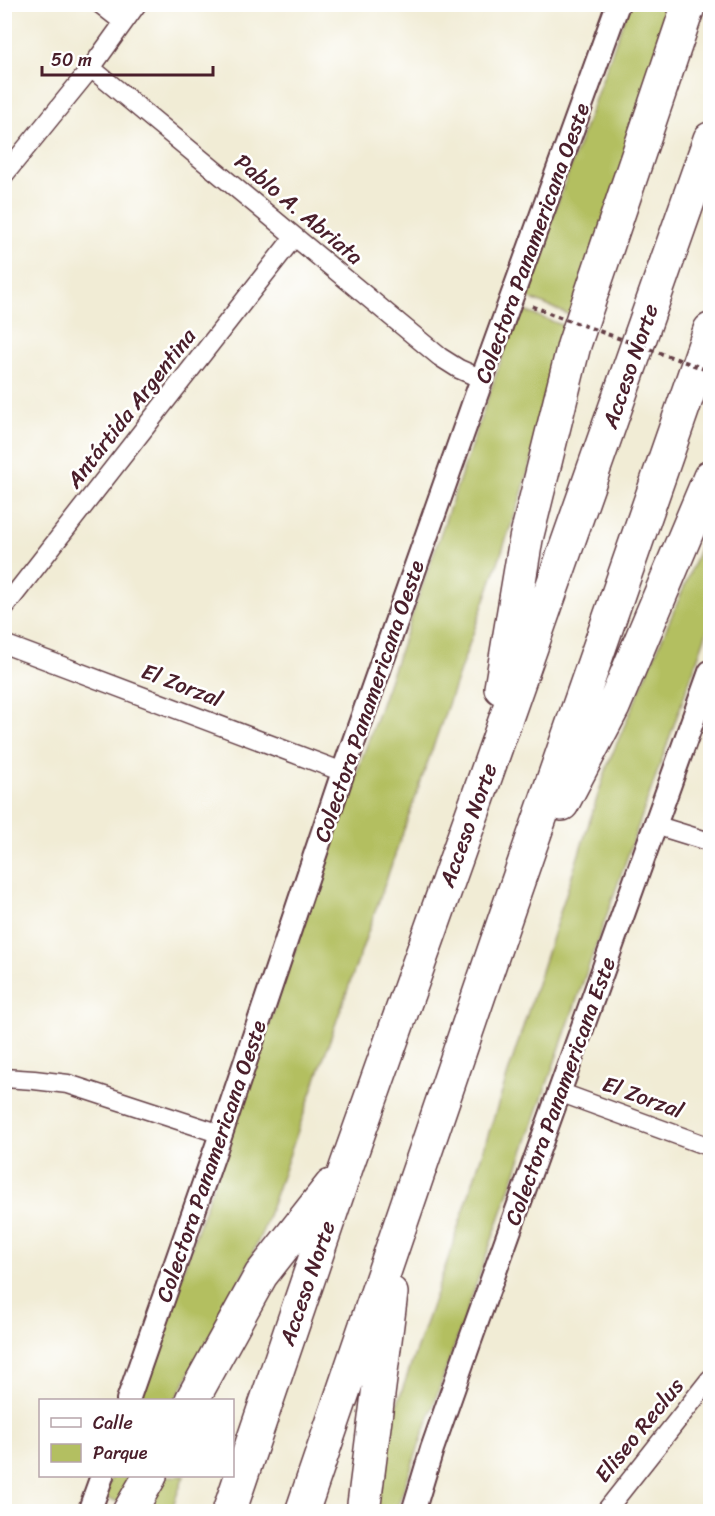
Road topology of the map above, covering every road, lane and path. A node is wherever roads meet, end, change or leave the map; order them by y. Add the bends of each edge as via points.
1 (100, 4) edge
2 (137, 4) edge
3 (618, 4) edge
4 (689, 4) edge
5 (123, 22) junction
6 (91, 68) junction
7 (711, 139) edge
8 (4, 175) edge
9 (294, 237) junction
10 (512, 298) junction
11 (711, 330) edge
12 (711, 371) edge
13 (482, 379) junction
14 (711, 477) edge
15 (4, 608) edge
16 (4, 644) edge
17 (711, 672) edge
18 (343, 772) junction
19 (486, 775) junction
20 (655, 825) junction
21 (711, 842) edge
22 (508, 907) junction
23 (4, 1078) edge
24 (559, 1092) junction
25 (221, 1134) junction
26 (711, 1147) edge
27 (347, 1165) junction
28 (399, 1229) junction
29 (711, 1379) edge
30 (129, 1399) edge
31 (193, 1399) edge
32 (102, 1477) edge
33 (149, 1477) edge
34 (89, 1512) edge
35 (129, 1512) edge
36 (229, 1512) edge
37 (302, 1512) edge
38 (363, 1512) edge
39 (413, 1512) edge
40 (605, 1512) edge

1 - 5 street
2 - 5 street
3 - 10 street, Colectora Panamericana Oeste
4 - 19 highway via 574,345 526,539
5 - 6 street
6 - 8 street
6 - 9 street, Pablo A. Abriata
7 - 19 highway, Acceso Norte
9 - 13 street, Pablo A. Abriata via 440,357
9 - 15 street, Antártida Argentina
10 - 12 path, bridge
10 - 13 street, Colectora Panamericana Oeste
11 - 22 highway
13 - 18 street, Colectora Panamericana Oeste
14 - 22 highway via 613,707
16 - 18 street, El Zorzal
17 - 20 street, Colectora Panamericana Este
18 - 25 street, Colectora Panamericana Oeste
19 - 27 highway, Acceso Norte
20 - 21 street
20 - 24 street, Colectora Panamericana Este
22 - 28 highway
23 - 25 street via 68,1084
24 - 26 street, El Zorzal
24 - 39 street, Colectora Panamericana Este
25 - 30 street, Colectora Panamericana Oeste
27 - 31 highway via 261,1275
27 - 36 highway, Acceso Norte
28 - 37 highway
28 - 38 highway
29 - 40 street, Eliseo Reclus
32 - 34 street
33 - 35 highway

